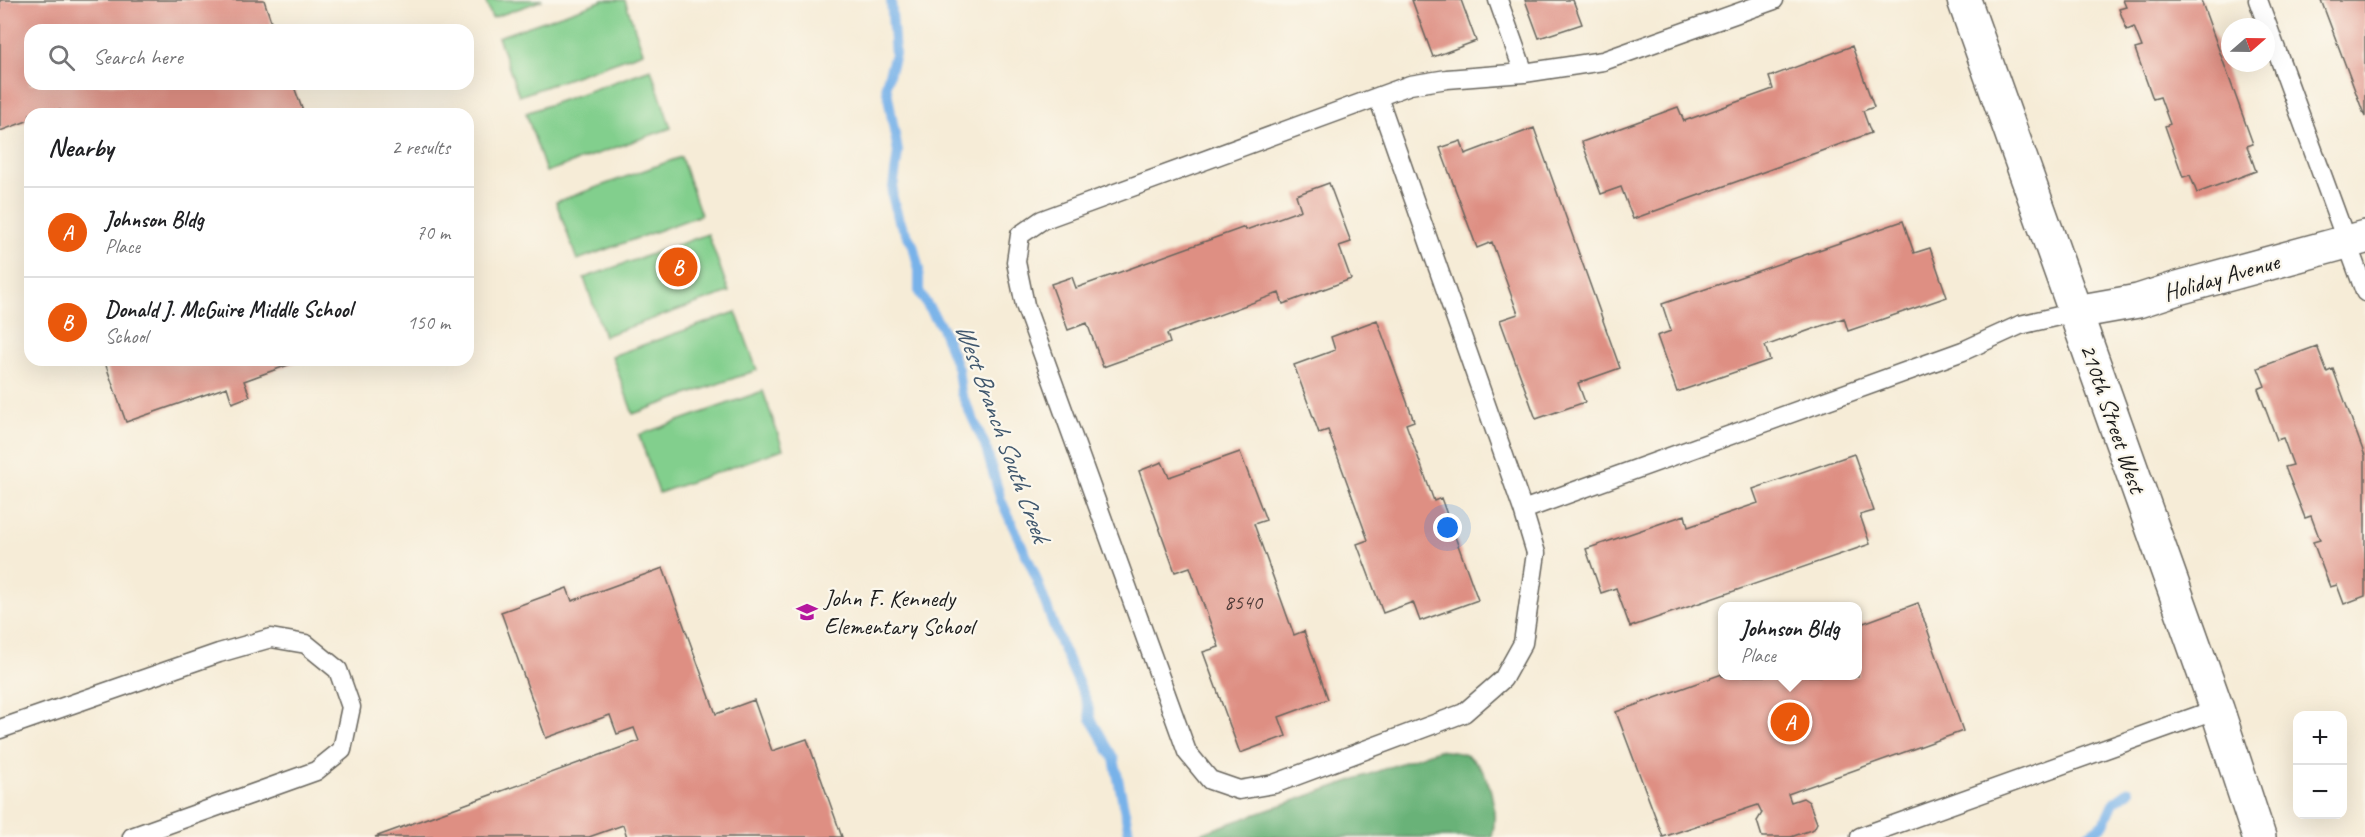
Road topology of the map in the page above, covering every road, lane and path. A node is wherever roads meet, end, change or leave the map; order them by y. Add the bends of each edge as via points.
1 (1498, 0) edge
2 (1774, 0) edge
3 (1964, 0) edge
4 (2258, 0) edge
5 (1524, 73) junction
6 (1378, 97) junction
7 (2356, 240) edge
8 (2365, 292) edge
9 (2076, 312) junction
10 (1523, 510) junction
11 (2217, 709) junction
12 (0, 729) edge
13 (132, 837) edge
14 (1860, 837) edge
15 (2259, 837) edge

1 - 5 lane
2 - 5 lane via 1603,62
3 - 9 street, 210th Street West
4 - 7 lane
5 - 6 lane via 1446,79 1410,85
6 - 10 lane
6 - 10 lane via 1042,220 1020,235 1016,262 1025,305 1187,752 1210,780 1239,790 1275,784 1464,713 1503,679 1523,643 1536,553
7 - 8 lane
7 - 9 street, Holiday Avenue via 2138,302
9 - 10 lane via 2020,325 1963,351
9 - 11 street, 210th Street West
11 - 14 lane
11 - 15 street, 210th Street West
12 - 13 lane via 219,652 271,638 306,644 338,670 351,707 342,750 316,771

